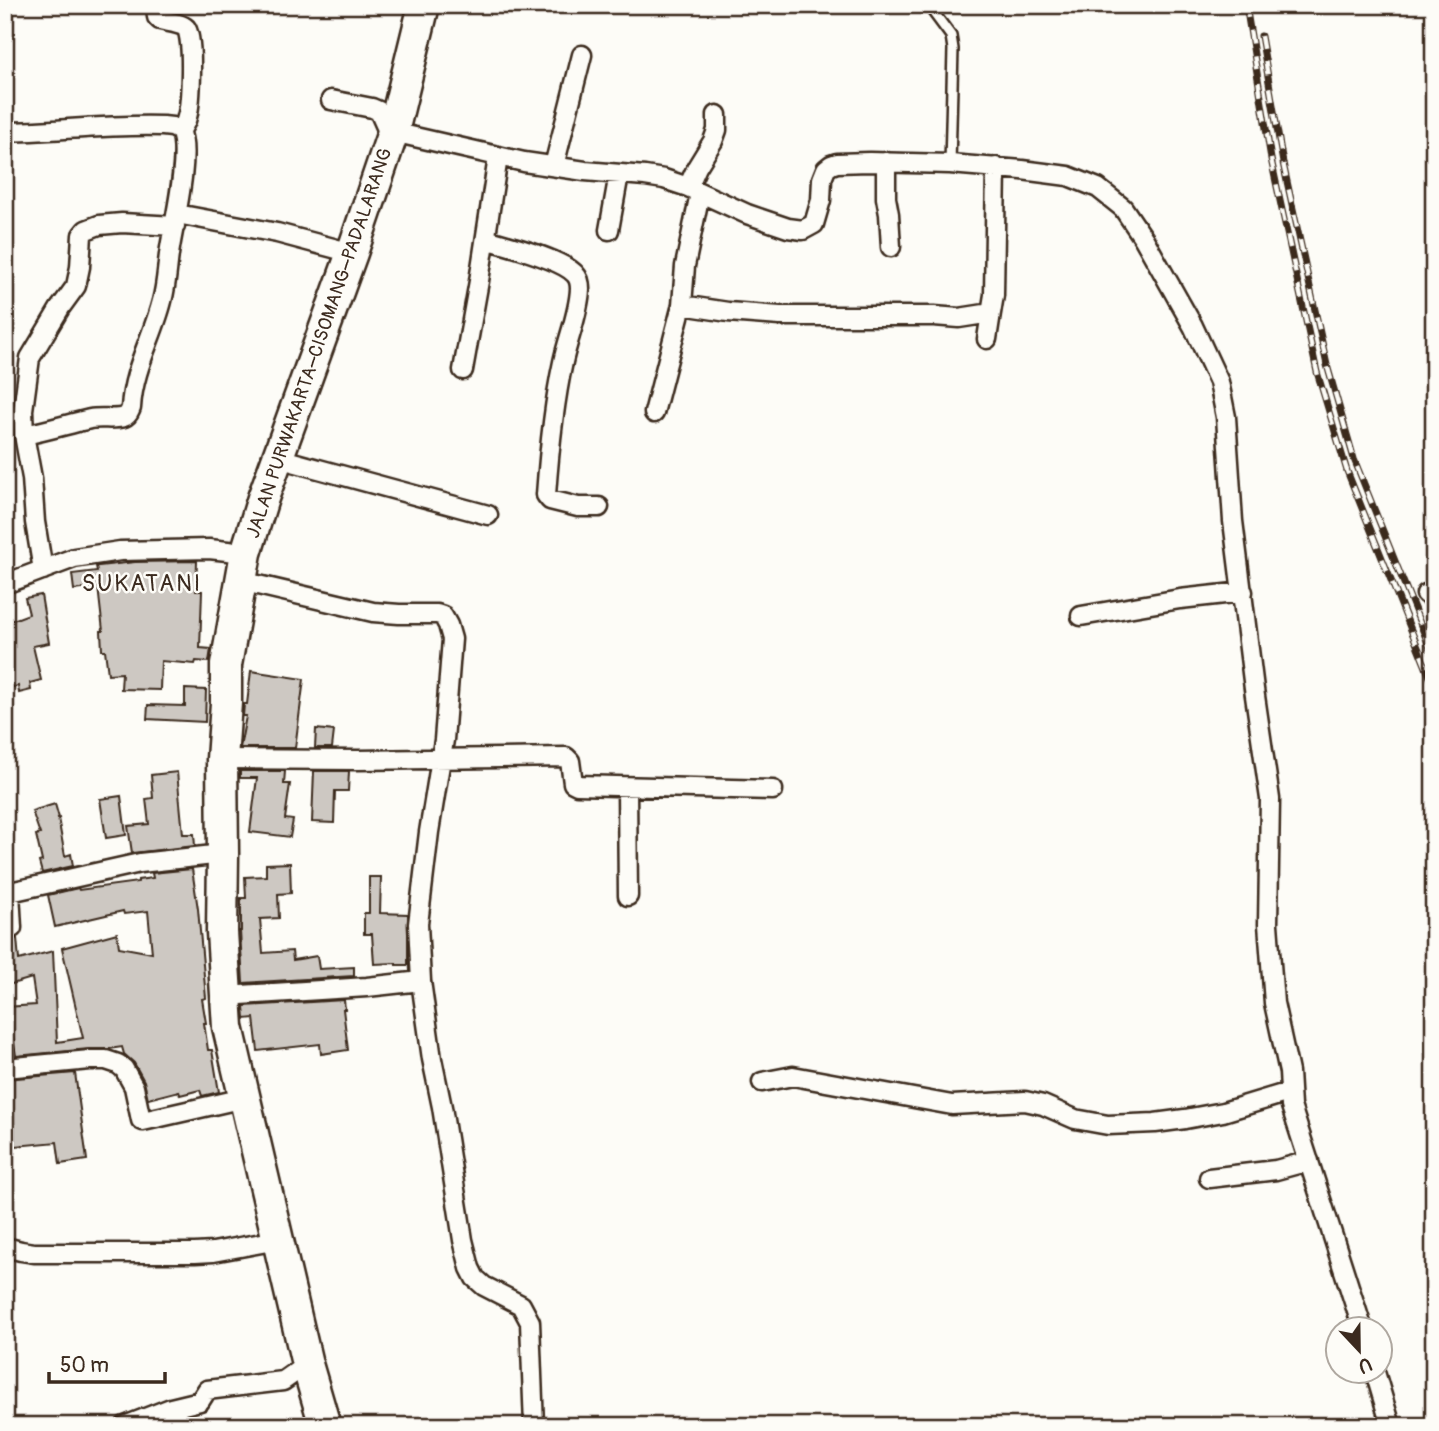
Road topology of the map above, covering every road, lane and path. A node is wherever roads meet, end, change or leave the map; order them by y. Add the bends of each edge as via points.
1 (156, 5) edge
2 (424, 5) edge
3 (928, 5) edge
4 (582, 55) dead end
5 (331, 100) dead end
6 (717, 115) dead end
7 (180, 131) junction
8 (5, 132) edge
9 (393, 132) junction
10 (498, 157) junction
11 (886, 162) junction
12 (950, 164) junction
13 (554, 166) junction
14 (996, 167) junction
15 (619, 174) junction
16 (694, 190) junction
17 (176, 220) junction
18 (609, 230) dead end
19 (486, 239) junction
20 (891, 247) dead end
21 (352, 253) junction
22 (682, 305) junction
23 (991, 313) junction
24 (987, 339) dead end
25 (463, 370) dead end
26 (654, 413) dead end
27 (24, 435) junction
28 (278, 458) junction
29 (599, 507) dead end
30 (488, 515) dead end
31 (243, 567) junction
32 (43, 570) junction
33 (5, 584) edge
34 (1243, 592) junction
35 (1081, 616) dead end
36 (222, 759) junction
37 (442, 759) junction
38 (627, 788) junction
39 (773, 790) dead end
40 (223, 854) junction
41 (628, 896) dead end
42 (5, 930) edge
43 (421, 981) junction
44 (225, 996) junction
45 (5, 1068) edge
46 (762, 1082) dead end
47 (1289, 1092) junction
48 (244, 1098) junction
49 (1309, 1161) junction
50 (1209, 1178) dead end
51 (278, 1240) junction
52 (5, 1247) edge
53 (1359, 1316) edge
54 (307, 1364) junction
55 (1379, 1386) edge
56 (125, 1426) edge
57 (325, 1426) edge
58 (534, 1426) edge
59 (1391, 1426) edge

1 - 7 street via 160,20 183,26 188,32 190,100
2 - 9 highway, JALAN PURWAKARTA–CISOMANG–PADALARANG
3 - 12 lane via 951,36 953,49
4 - 13 street
5 - 9 street via 379,111
6 - 16 street via 717,130 698,167
7 - 8 street via 139,125
7 - 17 street via 184,156
9 - 10 street
9 - 21 highway, JALAN PURWAKARTA–CISOMANG–PADALARANG
10 - 13 street
10 - 19 street
11 - 12 street
11 - 16 street via 837,163 826,169 817,218 803,230 747,214
11 - 20 street
12 - 14 street
13 - 15 street
14 - 23 street
14 - 34 street via 1068,176 1098,188 1123,208 1144,239 1193,326 1223,396
15 - 16 street via 664,179
15 - 18 street
16 - 22 street
17 - 21 street via 277,233
17 - 27 street via 162,303 137,372 129,413
17 - 27 street via 99,225 82,235 76,286 30,358
19 - 25 street
19 - 29 street via 552,260 577,275 580,288 562,363 546,495 578,507
21 - 28 highway, JALAN PURWAKARTA–CISOMANG–PADALARANG
22 - 23 street via 780,316 959,318
22 - 26 street
23 - 24 street
27 - 32 street
28 - 30 street
28 - 31 highway, JALAN PURWAKARTA–CISOMANG–PADALARANG
31 - 32 street via 209,549 120,551 74,558
31 - 36 highway, JALAN PURWAKARTA–CISOMANG–PADALARANG via 226,665
31 - 37 street via 373,612 443,616 452,639
32 - 33 street
34 - 35 street
34 - 47 street via 1270,799 1268,924 1274,1003
36 - 37 street
36 - 40 highway, JALAN PURWAKARTA–CISOMANG–PADALARANG
37 - 38 street via 566,757 575,785
37 - 43 street via 418,924
38 - 39 street
38 - 41 street
40 - 42 street via 140,863 10,892 12,928
40 - 44 highway, JALAN PURWAKARTA–CISOMANG–PADALARANG
43 - 44 street
43 - 58 street via 470,1268 484,1286 521,1305 530,1322
44 - 48 highway, JALAN PURWAKARTA–CISOMANG–PADALARANG
45 - 48 street via 90,1060 118,1064 134,1087 143,1121
46 - 47 street via 793,1076 952,1105 1025,1101 1108,1125 1185,1119
47 - 49 street
48 - 51 highway, JALAN PURWAKARTA–CISOMANG–PADALARANG
49 - 50 street
49 - 53 street
51 - 52 street via 195,1253 42,1253
51 - 54 highway, JALAN PURWAKARTA–CISOMANG–PADALARANG
54 - 56 street via 283,1381 207,1390 200,1401
54 - 57 highway, JALAN PURWAKARTA–CISOMANG–PADALARANG
55 - 59 street

